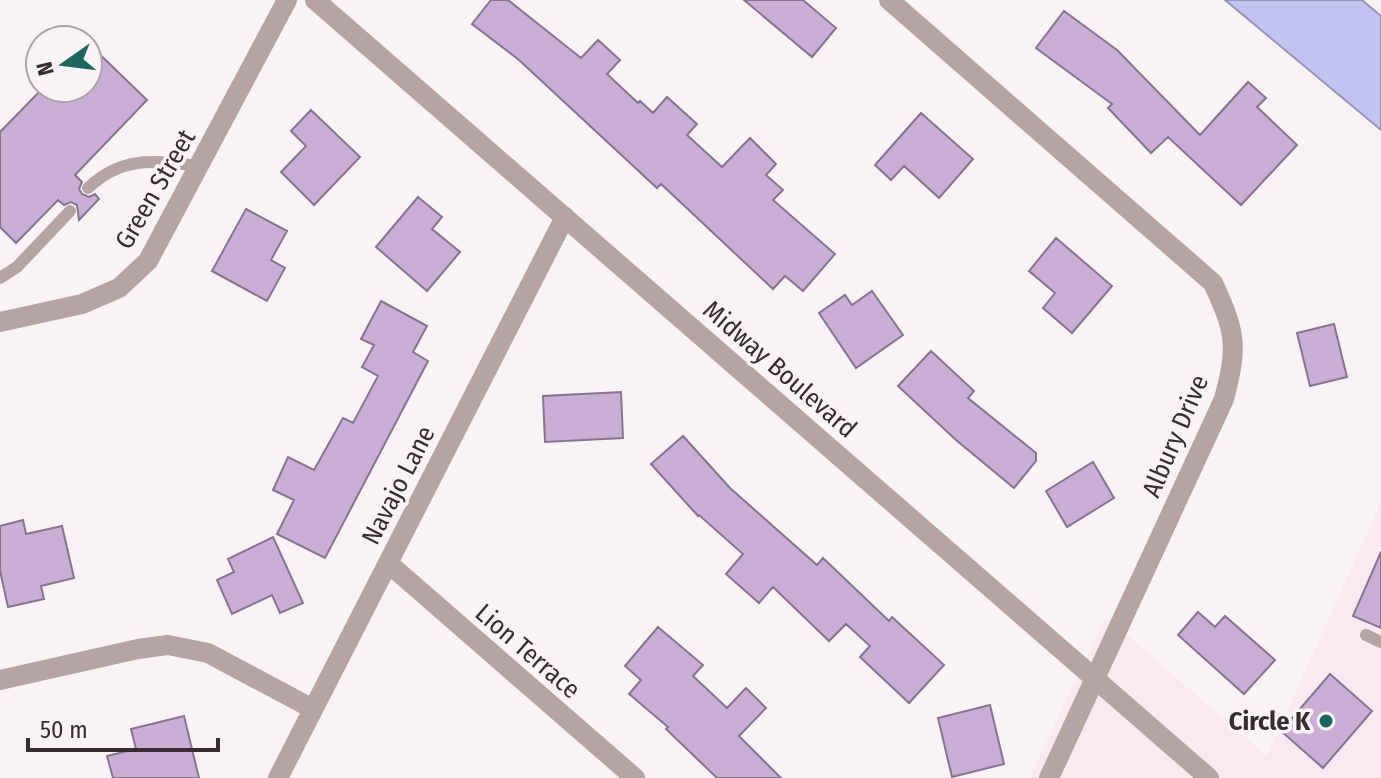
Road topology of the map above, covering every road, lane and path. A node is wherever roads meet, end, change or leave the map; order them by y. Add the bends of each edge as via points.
1 (287, 0) edge
2 (315, 0) edge
3 (889, 0) edge
4 (199, 166) junction
5 (88, 188) dead end
6 (70, 211) dead end
7 (565, 217) junction
8 (0, 278) edge
9 (0, 322) edge
10 (388, 563) junction
11 (1366, 635) dead end
12 (1381, 642) edge
13 (1095, 677) junction
14 (0, 680) edge
15 (313, 709) junction
16 (1207, 777) edge
17 (278, 778) edge
18 (635, 778) edge
19 (1049, 778) edge

1 - 4 street, Green Street
2 - 7 street, Midway Boulevard
3 - 13 street, Albury Drive via 1213,283 1230,320 1234,360 1224,399
4 - 5 lane via 137,162 105,172
4 - 9 street, Green Street via 148,261 119,288 82,304
6 - 8 lane
7 - 10 street, Navajo Lane
7 - 13 street, Midway Boulevard
10 - 15 street, Navajo Lane
10 - 18 street, Lion Terrace
11 - 12 lane
13 - 16 street, Midway Boulevard
13 - 19 street, Albury Drive
14 - 15 street via 168,645 208,653
15 - 17 street, Navajo Lane

